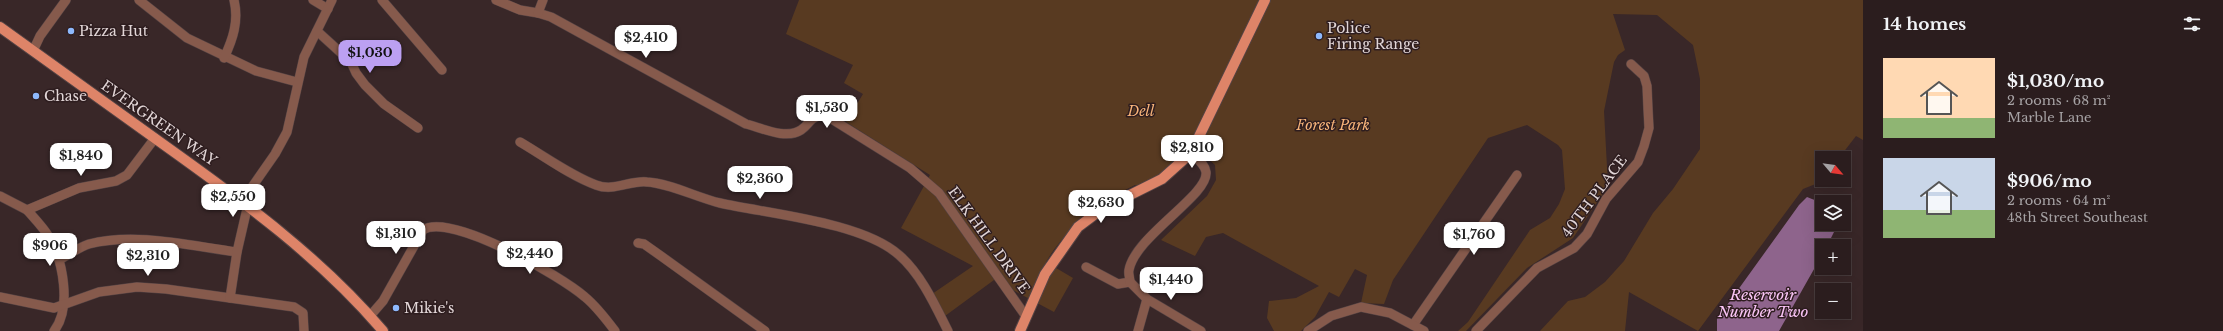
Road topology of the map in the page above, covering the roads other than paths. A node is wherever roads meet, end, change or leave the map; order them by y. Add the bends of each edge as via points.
1 (66, 0) edge
2 (139, 0) edge
3 (234, 0) edge
4 (313, 0) edge
5 (332, 0) edge
6 (382, 0) edge
7 (496, 0) edge
8 (543, 0) edge
9 (1265, 0) edge
10 (328, 9) junction
11 (538, 13) junction
12 (0, 27) edge
13 (317, 31) junction
14 (33, 51) junction
15 (224, 58) junction
16 (1631, 64) dead end
17 (442, 70) dead end
18 (297, 82) junction
19 (418, 128) dead end
20 (155, 138) junction
21 (520, 142) dead end
22 (1191, 153) junction
23 (1517, 175) dead end
24 (0, 196) edge
25 (248, 204) junction
26 (27, 210) junction
27 (638, 243) dead end
28 (236, 252) junction
29 (59, 260) junction
30 (1086, 267) dead end
31 (1130, 282) junction
32 (0, 297) edge
33 (230, 298) junction
34 (1147, 299) junction
35 (66, 304) junction
36 (1025, 315) junction
37 (370, 316) junction
38 (1413, 325) junction
39 (57, 330) edge
40 (304, 331) edge
41 (383, 331) edge
42 (615, 331) edge
43 (765, 331) edge
44 (948, 331) edge
45 (1020, 331) edge
46 (1138, 331) edge
47 (1201, 331) edge
48 (1308, 331) edge
49 (1424, 331) edge
50 (1476, 331) edge

1 - 14 street via 40,36
2 - 15 street via 187,38
3 - 15 street via 237,10 234,36
4 - 10 street
5 - 10 street
6 - 17 street
7 - 11 street via 529,13
8 - 11 street
9 - 22 main road
10 - 13 street
11 - 36 street, ELK HILL DRIVE via 551,17 746,124 775,133 792,133 802,130 812,118 821,115 910,168 939,193
12 - 14 main road, EVERGREEN WAY
13 - 18 street via 304,57
13 - 19 street via 350,62 365,84 384,104
14 - 20 main road, EVERGREEN WAY
15 - 18 street via 256,71
16 - 50 street, 40TH PLACE via 1644,76 1647,86 1649,128 1638,162 1606,199 1587,234 1574,248 1537,268
18 - 25 street via 287,132 252,187
20 - 25 main road, EVERGREEN WAY
20 - 26 street via 127,175 116,181 73,190
21 - 44 street via 597,186 615,188 647,182 719,202 831,225 882,243 899,254 913,269
22 - 31 street via 1204,166 1205,181 1143,245 1129,270
22 - 36 main road via 1162,179 1102,209 1078,228 1044,274
23 - 38 street
24 - 26 street
25 - 28 street
25 - 37 main road, EVERGREEN WAY via 313,260
26 - 29 street via 49,237
27 - 43 street via 644,244
28 - 29 street via 127,240 88,244
28 - 33 street
29 - 35 street
30 - 31 street via 1118,284
31 - 34 street
32 - 35 street via 54,308
33 - 35 street via 166,289 119,288
33 - 40 street via 294,307 302,313
34 - 46 street
34 - 47 street
35 - 39 street
36 - 45 main road
37 - 41 main road, EVERGREEN WAY
37 - 42 street via 383,301 423,230 428,226 440,226 473,234 555,277 585,296
38 - 48 street via 1390,313 1361,307 1331,316
38 - 49 street

